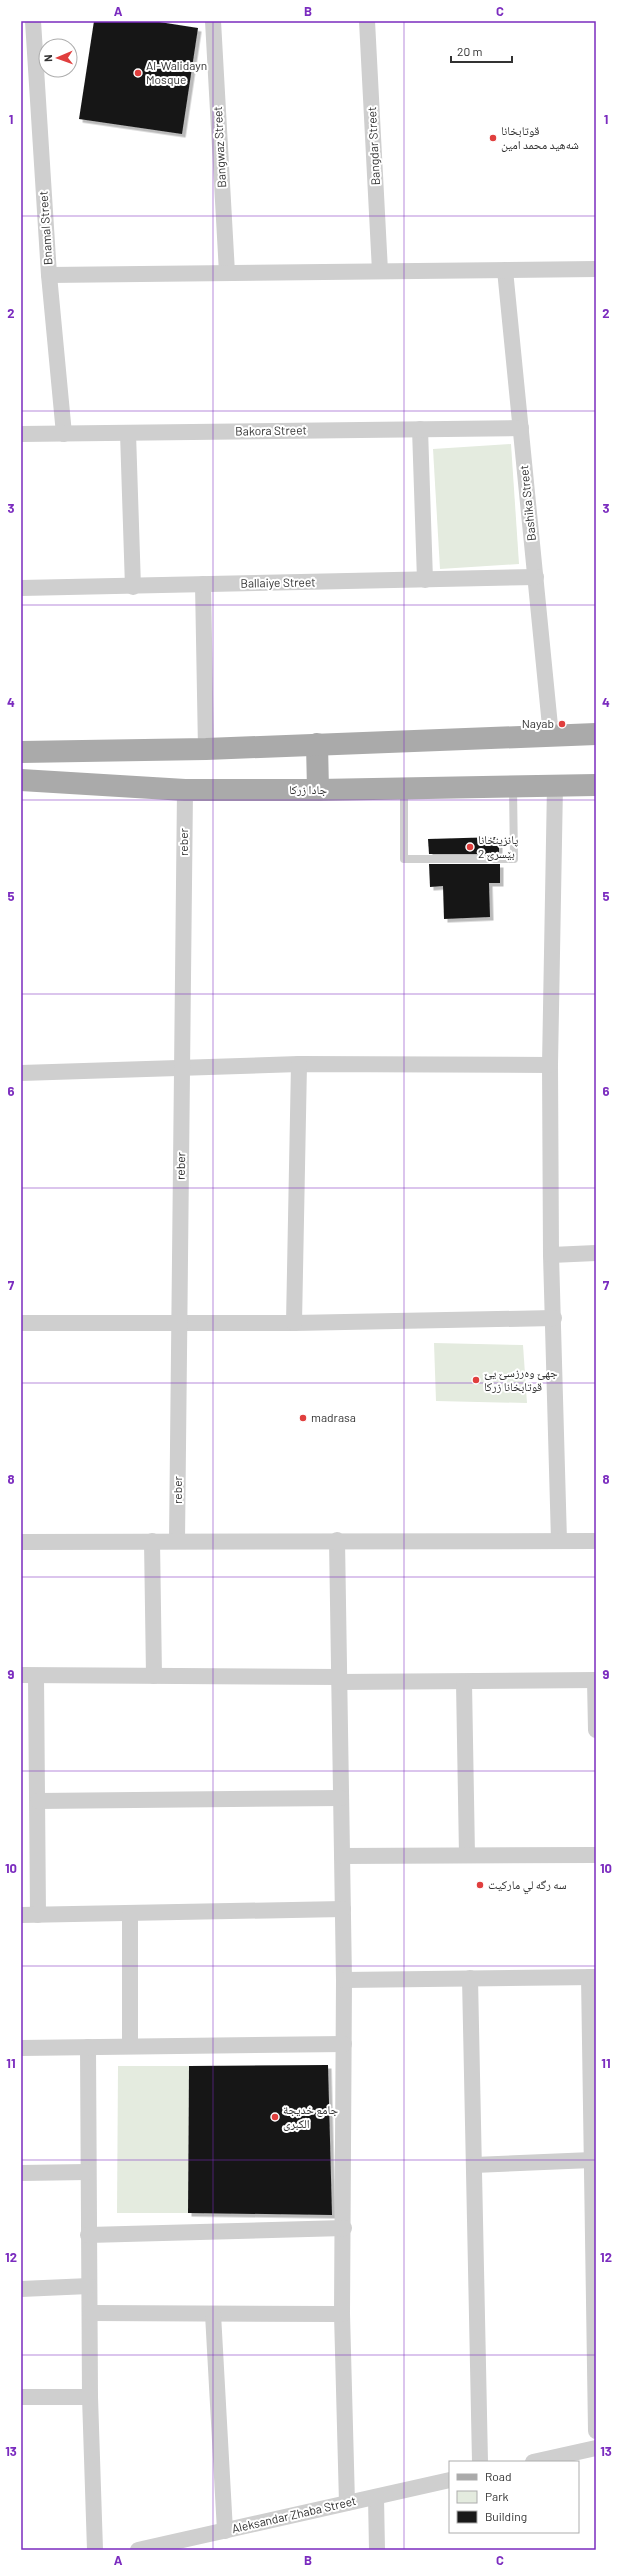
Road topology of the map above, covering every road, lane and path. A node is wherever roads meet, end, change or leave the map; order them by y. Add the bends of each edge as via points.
1 (33, 21) edge
2 (213, 21) edge
3 (368, 21) edge
4 (596, 269) edge
5 (505, 270) junction
6 (380, 271) junction
7 (227, 273) junction
8 (49, 275) junction
9 (521, 428) junction
10 (420, 429) junction
11 (128, 433) junction
12 (21, 434) edge
13 (64, 434) junction
14 (536, 577) junction
15 (425, 580) junction
16 (203, 584) junction
17 (133, 587) junction
18 (21, 588) edge
19 (596, 734) edge
20 (551, 736) junction
21 (317, 744) junction
22 (206, 748) junction
23 (21, 752) edge
24 (21, 780) edge
25 (555, 785) junction
26 (596, 785) edge
27 (513, 786) junction
28 (404, 789) junction
29 (185, 790) junction
30 (318, 790) junction
31 (299, 1064) junction
32 (550, 1065) junction
33 (182, 1068) junction
34 (21, 1072) edge
35 (596, 1253) edge
36 (551, 1255) junction
37 (554, 1318) junction
38 (21, 1323) edge
39 (294, 1323) junction
40 (179, 1324) junction
41 (336, 1540) junction
42 (596, 1540) edge
43 (152, 1541) junction
44 (177, 1541) junction
45 (558, 1541) junction
46 (21, 1542) edge
47 (29, 1676) edge
48 (154, 1676) junction
49 (339, 1680) junction
50 (596, 1680) edge
51 (464, 1683) junction
52 (596, 1730) edge
53 (341, 1798) junction
54 (38, 1801) junction
55 (467, 1855) junction
56 (596, 1855) edge
57 (342, 1856) junction
58 (343, 1909) junction
59 (130, 1913) junction
60 (21, 1915) edge
61 (38, 1915) junction
62 (593, 1977) edge
63 (470, 1978) junction
64 (344, 1980) junction
65 (344, 2044) junction
66 (130, 2046) junction
67 (88, 2047) junction
68 (21, 2048) edge
69 (592, 2160) junction
70 (474, 2165) junction
71 (87, 2172) junction
72 (21, 2173) edge
73 (344, 2228) junction
74 (88, 2235) junction
75 (594, 2238) edge
76 (89, 2286) junction
77 (21, 2289) edge
78 (90, 2313) junction
79 (213, 2314) junction
80 (342, 2314) junction
81 (21, 2397) edge
82 (90, 2397) junction
83 (596, 2431) edge
84 (596, 2448) edge
85 (480, 2461) edge
86 (538, 2461) edge
87 (449, 2480) edge
88 (376, 2497) junction
89 (346, 2503) junction
90 (225, 2531) junction
91 (95, 2550) edge
92 (138, 2550) edge
93 (377, 2550) edge

1 - 8 street, Bnamal Street
2 - 7 street, Bangwaz Street
3 - 6 street, Bangdar Street
4 - 5 street
5 - 6 street
5 - 9 street, Bashika Street
6 - 7 street
7 - 8 street
8 - 13 street, Bnamal Street
9 - 10 street, Bakora Street
9 - 14 street, Bashika Street
10 - 11 street, Bakora Street
10 - 15 street
11 - 13 street, Bakora Street
11 - 17 street
12 - 13 street, Bakora Street
14 - 15 street, Ballaiye Street
14 - 20 street, Bashika Street
15 - 16 street, Ballaiye Street
16 - 17 street, Ballaiye Street
16 - 22 street
17 - 18 street, Ballaiye Street
19 - 20 main road
20 - 21 main road
21 - 22 main road
21 - 30 main road
22 - 23 main road
24 - 29 main road, جادا زرکا
25 - 26 main road, جادا زرکا
25 - 27 main road, جادا زرکا
25 - 32 street
27 - 28 main road, جادا زرکا
27 - 28 lane via 514,858 404,859
28 - 30 main road, جادا زرکا
29 - 30 main road, جادا زرکا
29 - 33 street, reber
31 - 32 street
31 - 33 street
31 - 39 street
32 - 36 street
33 - 34 street
33 - 40 street, reber
35 - 36 street
36 - 37 street
37 - 39 street
37 - 45 street
38 - 40 street
39 - 40 street
40 - 44 street, reber
41 - 44 street
41 - 45 street
41 - 49 street
42 - 45 street
43 - 44 street
43 - 46 street
43 - 48 street
47 - 48 street
47 - 54 street
48 - 49 street
49 - 51 street
49 - 53 street
50 - 51 street
50 - 52 street
51 - 55 street
53 - 54 street
53 - 57 street
54 - 61 street
55 - 56 street
55 - 57 street
57 - 58 street
58 - 59 street
58 - 64 street
59 - 61 street
59 - 66 street
60 - 61 street
62 - 63 street
62 - 69 street
63 - 64 street
63 - 70 street
64 - 65 street
65 - 66 street
65 - 73 street
66 - 67 street
67 - 68 street
67 - 71 street
69 - 70 street
69 - 75 street
70 - 85 street
71 - 72 street
71 - 74 street
73 - 74 street
73 - 80 street
74 - 76 street
75 - 83 street
76 - 77 street
76 - 78 street
78 - 79 street
78 - 82 street
79 - 80 street
79 - 90 street
80 - 89 street
81 - 82 street
82 - 91 street
84 - 86 street
87 - 88 street, Aleksandar Zhaba Street
88 - 89 street, Aleksandar Zhaba Street
88 - 93 street
89 - 90 street, Aleksandar Zhaba Street
90 - 92 street, Aleksandar Zhaba Street

